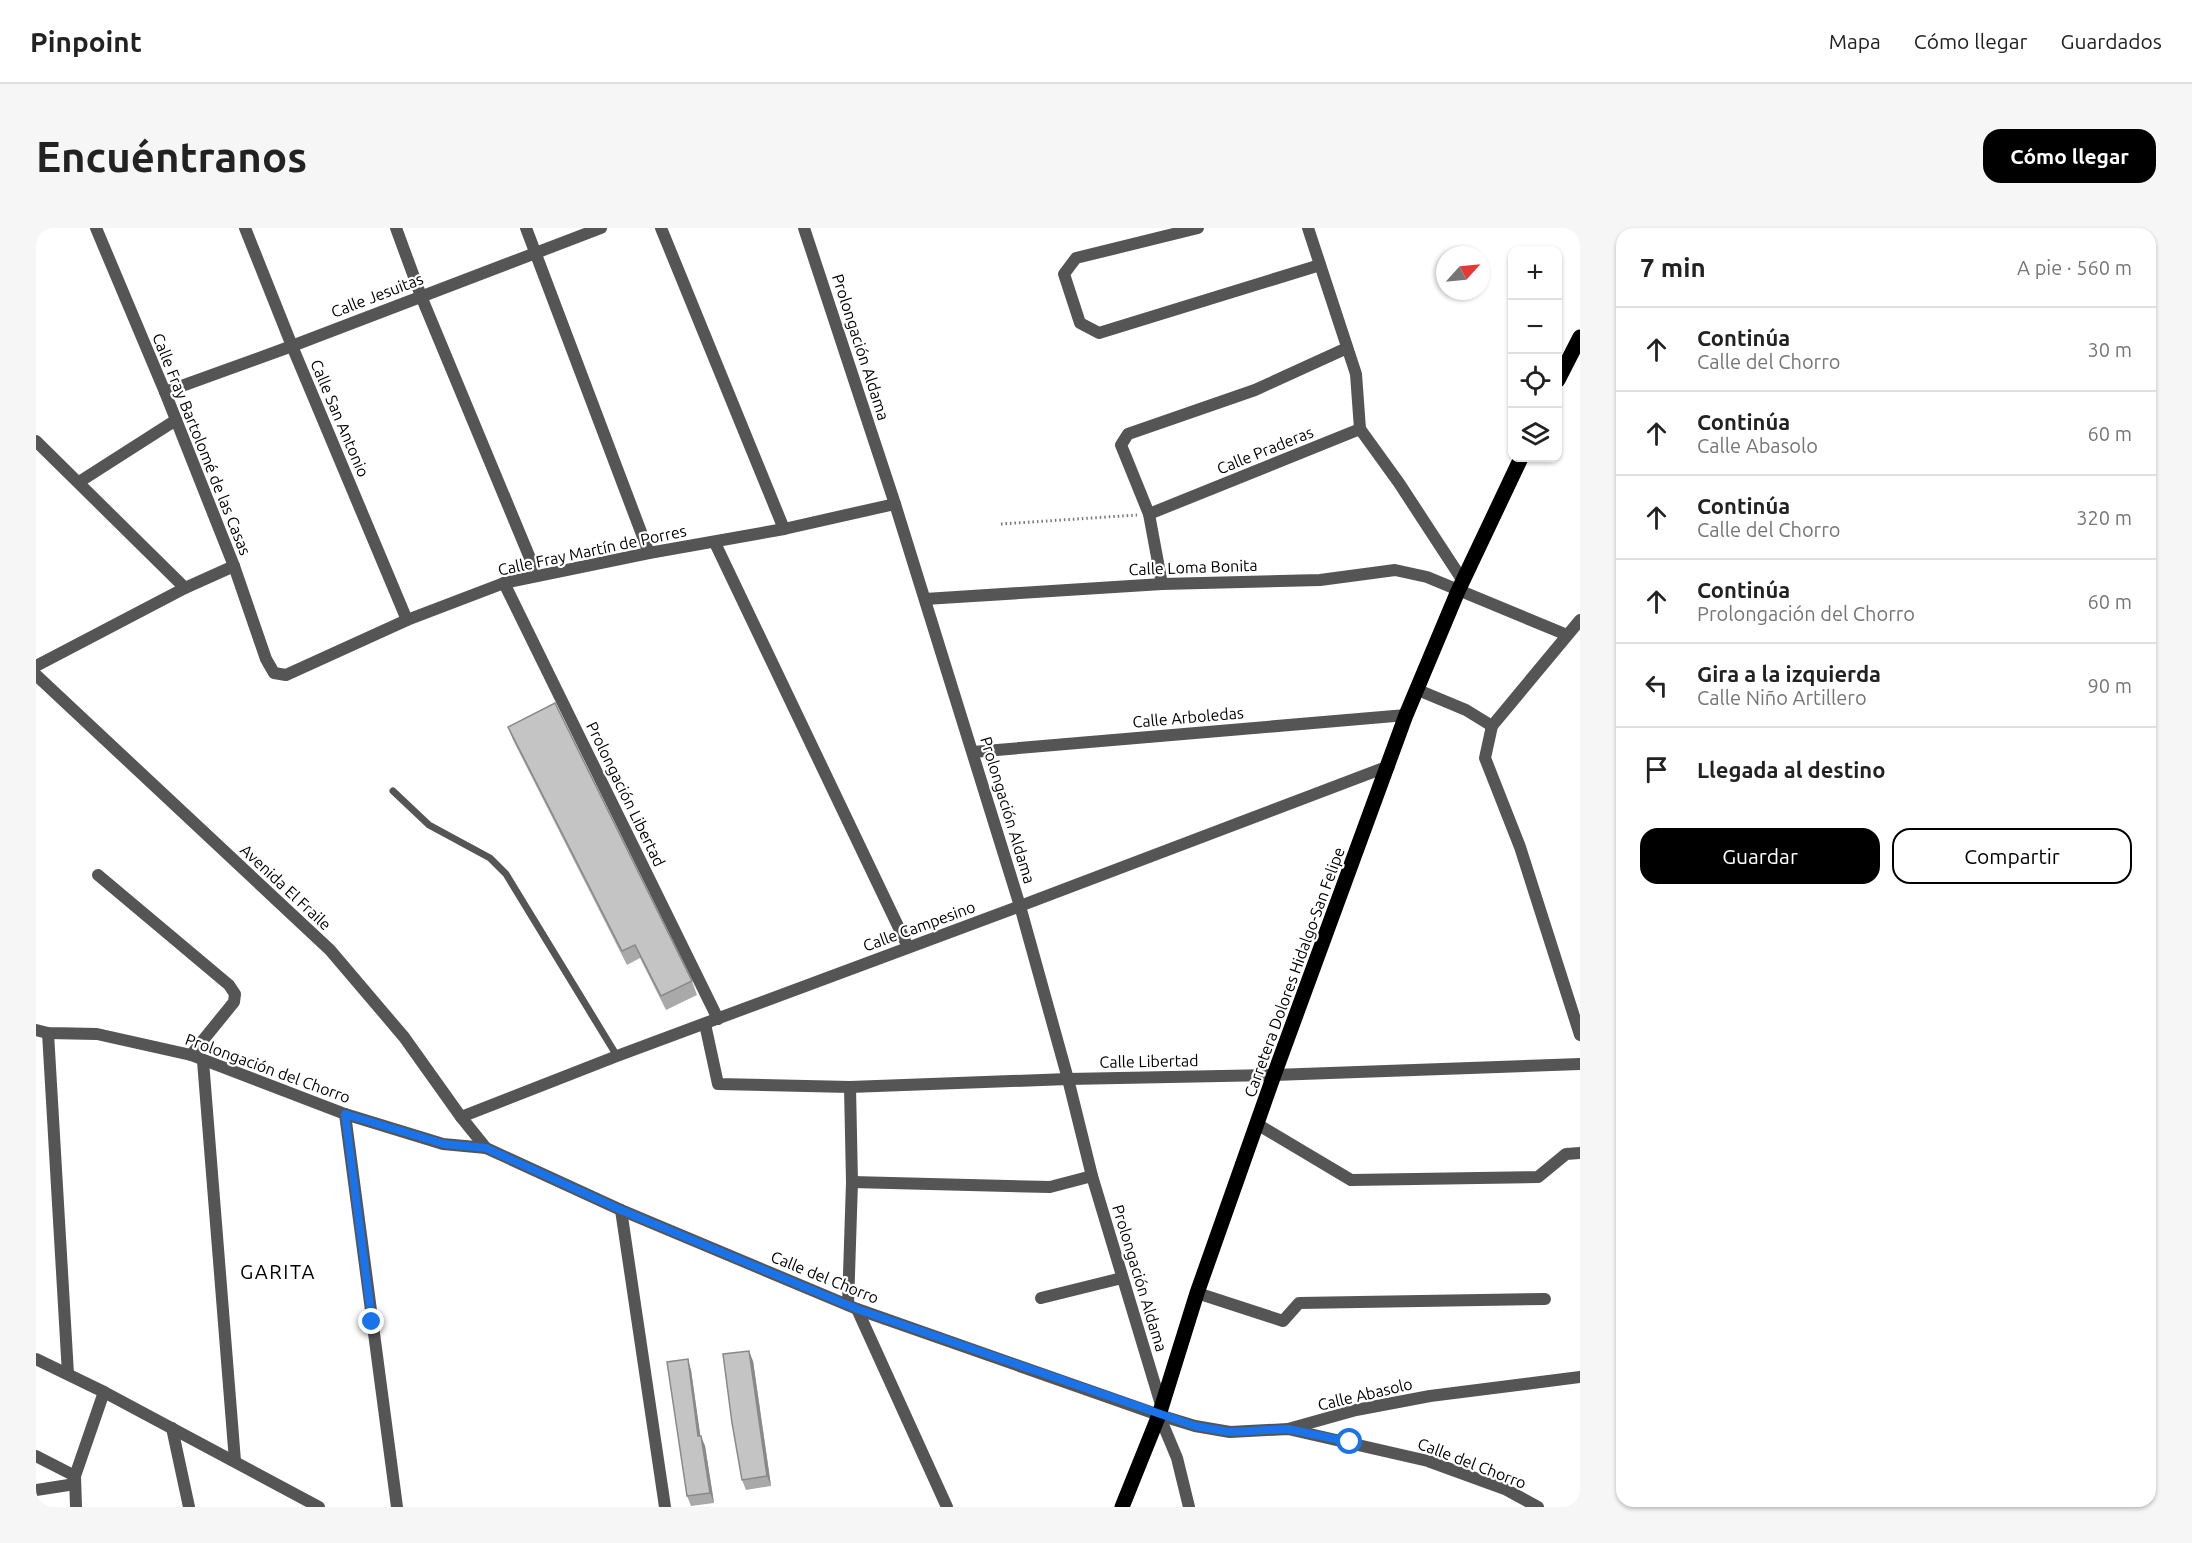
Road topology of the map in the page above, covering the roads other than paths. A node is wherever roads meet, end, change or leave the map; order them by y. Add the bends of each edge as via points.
1 (96, 228) edge
2 (245, 228) edge
3 (396, 228) edge
4 (526, 228) edge
5 (601, 228) edge
6 (661, 228) edge
7 (804, 228) edge
8 (1198, 228) edge
9 (1308, 228) edge
10 (536, 253) junction
11 (1320, 265) junction
12 (421, 296) junction
13 (1580, 337) edge
14 (292, 346) junction
15 (1347, 348) junction
16 (1562, 371) edge
17 (165, 392) junction
18 (176, 420) junction
19 (1360, 429) junction
20 (36, 441) edge
21 (1519, 462) edge
22 (79, 482) junction
23 (895, 504) junction
24 (1149, 514) junction
25 (783, 529) junction
26 (715, 543) junction
27 (650, 553) junction
28 (234, 567) junction
29 (537, 575) junction
30 (504, 583) junction
31 (1162, 584) junction
32 (1461, 586) junction
33 (185, 588) junction
34 (925, 599) junction
35 (407, 620) junction
36 (1580, 620) edge
37 (1568, 635) junction
38 (36, 666) edge
39 (274, 673) joint
40 (36, 675) edge
41 (1418, 690) junction
42 (1406, 715) junction
43 (1492, 726) junction
44 (973, 752) junction
45 (1389, 766) junction
46 (393, 791) dead end
47 (98, 875) dead end
48 (1020, 906) junction
49 (908, 947) junction
50 (718, 1019) junction
51 (705, 1024) junction
52 (42, 1031) edge
53 (1580, 1035) edge
54 (191, 1055) junction
55 (616, 1056) junction
56 (203, 1061) junction
57 (1580, 1064) edge
58 (1274, 1075) junction
59 (1068, 1079) junction
60 (850, 1087) junction
61 (345, 1114) junction
62 (461, 1118) junction
63 (1257, 1124) junction
64 (486, 1148) junction
65 (1580, 1153) edge
66 (1092, 1176) junction
67 (852, 1182) junction
68 (621, 1210) junction
69 (1122, 1278) junction
70 (1197, 1293) junction
71 (1041, 1298) dead end
72 (1545, 1299) dead end
73 (853, 1307) junction
74 (36, 1359) edge
75 (68, 1374) junction
76 (1580, 1377) edge
77 (104, 1392) junction
78 (1160, 1412) junction
79 (172, 1428) junction
80 (1288, 1429) junction
81 (36, 1456) edge
82 (235, 1461) junction
83 (75, 1480) junction
84 (36, 1490) edge
85 (76, 1507) edge
86 (189, 1507) edge
87 (319, 1507) edge
88 (397, 1507) edge
89 (665, 1507) edge
90 (947, 1507) edge
91 (1122, 1507) edge
92 (1189, 1507) edge
93 (1538, 1507) edge

1 - 17 street, Calle Fray Bartolomé de las Casas
2 - 14 street, Calle San Antonio
3 - 12 street
4 - 10 street
5 - 10 street, Calle Jesuitas
6 - 25 street
7 - 23 street, Prolongación Aldama
8 - 11 street via 1076,258 1064,274 1080,322 1099,333
9 - 11 street
10 - 12 street, Calle Jesuitas
10 - 27 street
11 - 15 street
12 - 14 street, Calle Jesuitas
12 - 29 street
13 - 16 main road
14 - 17 street, Calle Jesuitas
14 - 35 street, Calle San Antonio
15 - 19 street via 1356,374
15 - 24 street via 1255,390 1128,434 1122,445
17 - 18 street, Calle Fray Bartolomé de las Casas
18 - 22 street
18 - 28 street, Calle Fray Bartolomé de las Casas
19 - 24 street, Calle Praderas
19 - 32 street via 1399,483
20 - 22 street
21 - 32 main road, Carretera Dolores Hidalgo-San Felipe
22 - 33 street
23 - 25 street, Calle Fray Martín de Porres
23 - 34 street, Prolongación Aldama
24 - 31 street
25 - 26 street, Calle Fray Martín de Porres
26 - 27 street, Calle Fray Martín de Porres
26 - 49 street
27 - 29 street, Calle Fray Martín de Porres
28 - 33 street
28 - 39 street, Calle Fray Bartolomé de las Casas
29 - 30 street, Calle Fray Martín de Porres
30 - 35 street, Calle Fray Martín de Porres
30 - 50 street, Prolongación Libertad
31 - 32 street, Calle Loma Bonita via 1320,580 1395,570
31 - 34 street, Calle Loma Bonita
32 - 37 street, Calle Loma Bonita
32 - 41 main road, Carretera Dolores Hidalgo-San Felipe
33 - 38 street
34 - 44 street, Prolongación Aldama
35 - 39 street, Calle Fray Martín de Porres via 286,675
36 - 37 street
37 - 43 street
40 - 62 street, Avenida El Fraile via 330,950 404,1037
41 - 42 main road, Carretera Dolores Hidalgo-San Felipe
41 - 43 street via 1466,710
42 - 44 street, Calle Arboledas
42 - 45 main road, Carretera Dolores Hidalgo-San Felipe
43 - 53 street via 1485,758 1520,847
44 - 48 street, Prolongación Aldama
45 - 48 street, Calle Campesino
45 - 58 main road, Carretera Dolores Hidalgo-San Felipe
46 - 55 lane via 429,825 490,858 506,874
47 - 54 street via 235,994 234,1002
48 - 49 street, Calle Campesino
48 - 59 street, Prolongación Aldama
49 - 50 street, Calle Campesino
50 - 51 street, Calle Campesino
51 - 55 street, Calle Campesino
51 - 60 street, Calle Libertad via 718,1084
52 - 54 street, Prolongación del Chorro via 97,1034
52 - 75 street
54 - 56 street, Prolongación del Chorro
55 - 62 street, Calle Campesino
56 - 61 street, Prolongación del Chorro
56 - 82 street
57 - 58 street, Calle Libertad
58 - 59 street, Calle Libertad
58 - 63 main road, Carretera Dolores Hidalgo-San Felipe
59 - 60 street, Calle Libertad
59 - 66 street, Prolongación Aldama
60 - 67 street
61 - 64 street, Prolongación del Chorro via 444,1144
61 - 88 street
62 - 64 street, Avenida El Fraile
63 - 65 street via 1351,1180 1538,1177 1566,1154
63 - 70 main road, Carretera Dolores Hidalgo-San Felipe
64 - 68 street, Calle del Chorro
66 - 67 street via 1050,1187
66 - 69 street, Prolongación Aldama
67 - 73 street
68 - 73 street, Calle del Chorro
68 - 89 street
69 - 71 street
69 - 78 street, Prolongación Aldama
70 - 72 street via 1282,1321 1299,1303 1309,1302
70 - 78 main road, Carretera Dolores Hidalgo-San Felipe
73 - 78 street, Calle del Chorro
73 - 90 street
74 - 75 street
75 - 77 street
76 - 80 street, Calle Abasolo via 1430,1396 1356,1410
77 - 79 street
77 - 83 street
78 - 80 street, Calle Abasolo via 1195,1426 1230,1432
78 - 91 main road, Carretera Dolores Hidalgo-San Felipe
78 - 92 street, Prolongación Aldama
79 - 82 street
79 - 86 street
80 - 93 street, Calle del Chorro via 1428,1461 1505,1489
81 - 83 street
82 - 87 street
83 - 84 street
83 - 85 street

